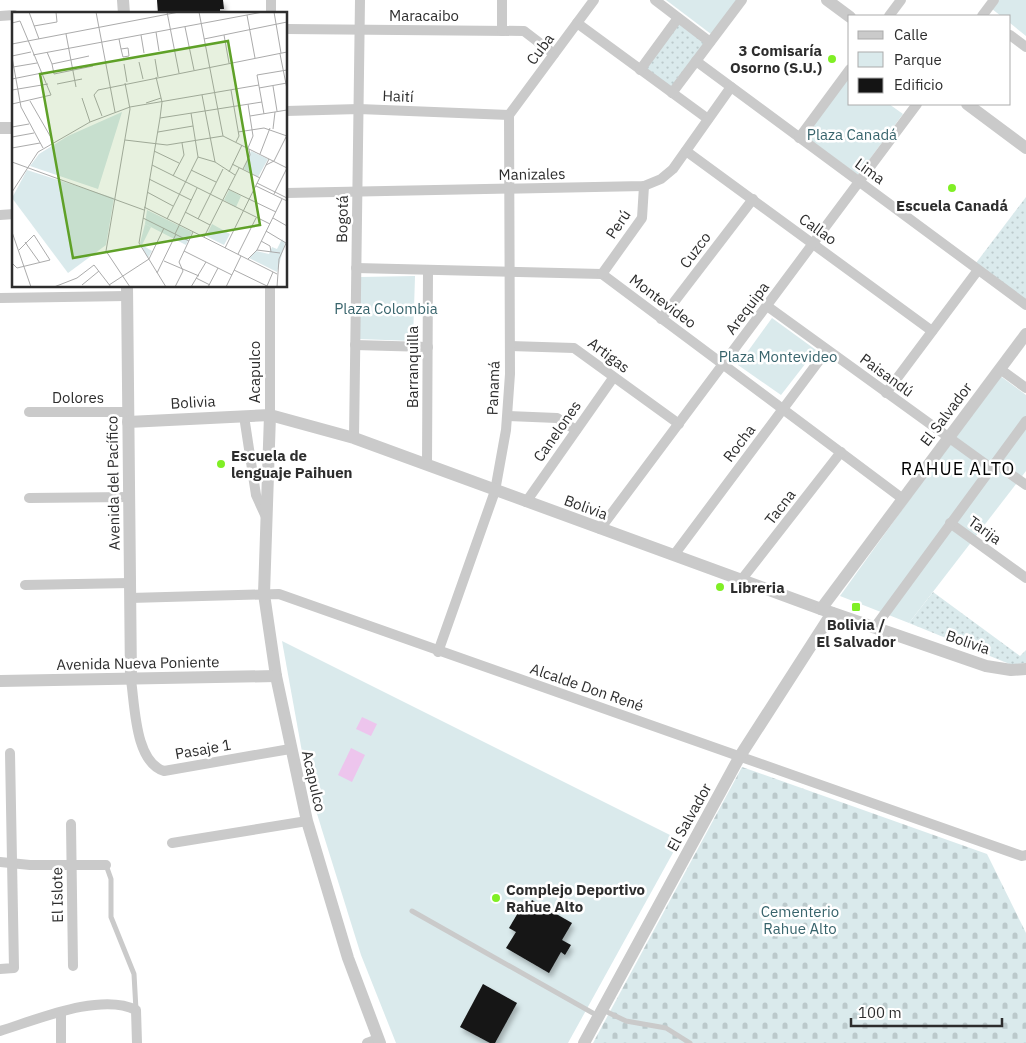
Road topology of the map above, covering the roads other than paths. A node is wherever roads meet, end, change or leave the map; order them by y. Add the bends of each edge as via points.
1 (360, 0) edge
2 (502, 0) edge
3 (594, 0) edge
4 (654, 0) edge
5 (742, 0) edge
6 (827, 0) edge
7 (901, 0) edge
8 (994, 0) edge
9 (890, 15) edge
10 (984, 15) edge
11 (848, 16) edge
12 (678, 18) junction
13 (577, 23) junction
14 (288, 28) edge
15 (360, 30) junction
16 (502, 31) junction
17 (1011, 36) edge
18 (710, 42) junction
19 (1026, 47) edge
20 (554, 54) junction
21 (696, 61) junction
22 (640, 70) junction
23 (848, 72) edge
24 (731, 87) junction
25 (672, 93) junction
26 (916, 105) edge
27 (968, 105) edge
28 (359, 109) junction
29 (288, 111) edge
30 (509, 114) junction
31 (708, 119) junction
32 (800, 138) junction
33 (1026, 148) edge
34 (686, 151) junction
35 (860, 181) junction
36 (644, 186) junction
37 (509, 190) junction
38 (288, 192) edge
39 (358, 192) junction
40 (752, 199) junction
41 (813, 244) junction
42 (356, 268) junction
43 (428, 270) junction
44 (978, 270) junction
45 (509, 272) junction
46 (602, 274) junction
47 (270, 288) edge
48 (127, 291) edge
49 (0, 298) edge
50 (1026, 305) edge
51 (767, 306) junction
52 (661, 319) junction
53 (932, 331) junction
54 (1026, 334) edge
55 (355, 345) junction
56 (510, 346) junction
57 (428, 347) junction
58 (827, 350) junction
59 (723, 364) junction
60 (1000, 368) junction
61 (613, 378) junction
62 (1026, 388) edge
63 (886, 393) junction
64 (783, 409) junction
65 (29, 412) dead end
66 (244, 416) junction
67 (270, 416) junction
68 (508, 416) junction
69 (128, 417) junction
70 (1026, 421) edge
71 (679, 424) junction
72 (576, 430) junction
73 (354, 438) junction
74 (948, 438) junction
75 (841, 452) junction
76 (427, 465) junction
77 (993, 465) junction
78 (1026, 485) edge
79 (494, 491) junction
80 (129, 497) junction
81 (29, 498) dead end
82 (903, 499) junction
83 (526, 502) junction
84 (266, 518) junction
85 (950, 524) junction
86 (600, 529) junction
87 (674, 555) junction
88 (1026, 578) edge
89 (742, 579) junction
90 (130, 583) junction
91 (25, 584) dead end
92 (264, 594) junction
93 (130, 598) junction
94 (827, 611) junction
95 (875, 627) junction
96 (438, 652) junction
97 (1026, 669) edge
98 (276, 676) junction
99 (131, 680) junction
100 (0, 681) edge
101 (290, 749) junction
102 (10, 753) dead end
103 (740, 756) junction
104 (307, 821) junction
105 (71, 824) dead end
106 (172, 843) dead end
107 (1026, 856) edge
108 (11, 861) junction
109 (0, 862) edge
110 (71, 865) junction
111 (106, 866) joint
112 (412, 911) dead end
113 (73, 966) dead end
114 (0, 969) edge
115 (136, 1010) junction
116 (60, 1012) junction
117 (601, 1013) junction
118 (0, 1031) edge
119 (375, 1042) edge
120 (61, 1043) edge
121 (137, 1043) edge
122 (584, 1043) edge
123 (690, 1043) edge

1 - 15 street, Bogotá
2 - 16 street
3 - 13 street, Cuba
4 - 12 street
5 - 18 street
6 - 11 street
7 - 9 street
8 - 10 street
12 - 18 street
12 - 22 street
13 - 20 street, Cuba
13 - 22 street
14 - 15 street, Maracaibo
15 - 16 street, Maracaibo
15 - 28 street, Bogotá
16 - 20 street, Maracaibo via 524,31
17 - 19 street
18 - 21 street
20 - 30 street, Cuba
21 - 24 street, Lima
21 - 25 street
22 - 25 street
23 - 32 street
24 - 31 street, Manizales
24 - 32 street, Lima
25 - 31 street
26 - 35 street, Arequipa
27 - 33 street
28 - 29 street, Haití
28 - 30 street, Haití
28 - 39 street, Bogotá
30 - 37 street, Panamá
31 - 34 street, Manizales
32 - 35 street, Lima
34 - 36 street, Manizales via 667,175
34 - 40 street, Callao
35 - 41 street, Arequipa
35 - 44 street, Lima
36 - 37 street, Manizales
36 - 46 street, Perú via 642,218
37 - 39 street, Manizales
37 - 45 street, Panamá
38 - 39 street, Manizales
39 - 42 street, Bogotá
40 - 41 street, Callao
40 - 52 street, Cuzco
41 - 51 street, Arequipa
41 - 53 street, Callao
42 - 43 street
42 - 55 street, Bogotá
43 - 45 street
43 - 57 street, Barranquilla
44 - 50 street, Lima
44 - 53 street
45 - 46 street
45 - 56 street, Panamá
46 - 52 street, Montevideo
47 - 67 street, Acapulco
48 - 49 street
48 - 69 street, Avenida del Pacífico
51 - 58 street, Paisandú
51 - 59 street, Arequipa
52 - 59 street, Montevideo
53 - 63 street
54 - 60 street, El Salvador
55 - 57 street
55 - 73 street, Bogotá
56 - 61 street, Artigas via 574,348
56 - 68 street, Panamá
57 - 76 street, Barranquilla
58 - 63 street, Paisandú
58 - 64 street, Rocha
59 - 64 street, Montevideo
59 - 71 street, Arequipa
60 - 62 street
60 - 74 street, El Salvador
61 - 71 street, Artigas
61 - 72 street, Canelones
63 - 74 street, Paisandú
64 - 75 street, Montevideo
64 - 87 street, Rocha
65 - 69 street, Dolores
66 - 67 street, Bolivia
66 - 69 street, Bolivia
66 - 84 street, Acapulco via 256,494
67 - 73 street, Bolivia
67 - 84 street, Acapulco
68 - 72 street via 557,418
68 - 79 street, Panamá
69 - 80 street, Avenida del Pacífico
70 - 77 street
71 - 86 street, Arequipa
72 - 83 street, Canelones
73 - 76 street, Bolivia
74 - 77 street, Paisandú
74 - 82 street, El Salvador
75 - 82 street, Montevideo
75 - 89 street, Tacna
76 - 79 street, Bolivia
77 - 78 street, Paisandú
77 - 85 street
79 - 83 street, Bolivia
79 - 96 street, Panamá
80 - 81 street
80 - 90 street, Avenida del Pacífico
82 - 94 street, El Salvador
83 - 86 street, Bolivia
84 - 92 street, Acapulco
85 - 88 street, Tarija
85 - 95 street
86 - 87 street, Bolivia
87 - 89 street, Bolivia
89 - 94 street, Bolivia
90 - 91 street
90 - 93 street, Avenida del Pacífico
92 - 93 street, Alcalde Don René
92 - 96 street, Alcalde Don René via 278,594
92 - 98 street, Acapulco
93 - 99 street, Avenida del Pacífico
94 - 95 street, Bolivia
94 - 103 street, El Salvador
95 - 97 street, Bolivia via 986,666
96 - 103 street, Alcalde Don René
98 - 99 street, Avenida Nueva Poniente
98 - 101 street, Acapulco
99 - 100 street, Avenida Nueva Poniente
99 - 101 street, Pasaje 1 via 142,746 148,762 156,769 164,771
101 - 104 street, Acapulco
102 - 108 street
103 - 107 street, Alcalde Don René
103 - 117 street, El Salvador
104 - 106 street
104 - 119 street, Acapulco
105 - 110 street, El Islote
108 - 109 street
108 - 110 street via 30,866
108 - 114 street via 14,968
110 - 111 street
110 - 113 street, El Islote
111 - 115 lane via 111,879 111,917 134,974
112 - 117 lane
115 - 116 street via 114,1003
115 - 121 street
116 - 118 street
116 - 120 street
117 - 122 street, El Salvador
117 - 123 lane via 666,1028

